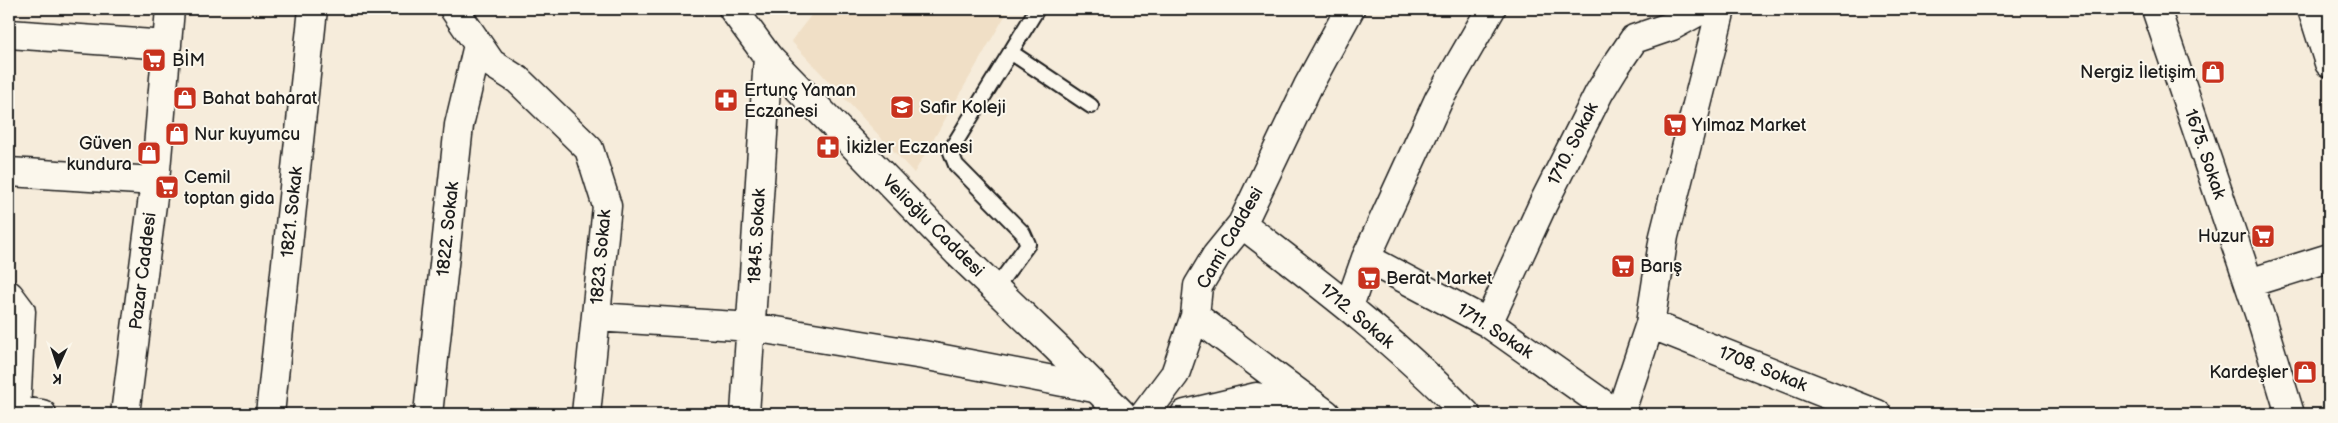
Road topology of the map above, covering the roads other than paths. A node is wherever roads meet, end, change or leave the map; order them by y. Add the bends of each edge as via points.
1 (170, 9) edge
2 (313, 9) edge
3 (454, 9) edge
4 (733, 9) edge
5 (1037, 9) edge
6 (1350, 9) edge
7 (1490, 9) edge
8 (1703, 9) edge
9 (1721, 9) edge
10 (2156, 9) edge
11 (2312, 9) edge
12 (9, 34) edge
13 (167, 45) junction
14 (478, 45) junction
15 (1012, 53) junction
16 (768, 57) junction
17 (2329, 63) edge
18 (1091, 106) dead end
19 (9, 172) edge
20 (155, 181) junction
21 (1242, 224) junction
22 (1366, 258) junction
23 (2329, 258) edge
24 (2248, 283) junction
25 (995, 288) junction
26 (9, 295) edge
27 (1349, 306) junction
28 (1195, 316) junction
29 (596, 317) junction
30 (1488, 323) junction
31 (1650, 324) junction
32 (752, 327) junction
33 (1094, 388) junction
34 (22, 411) edge
35 (1323, 411) edge
36 (125, 414) edge
37 (270, 414) edge
38 (428, 414) edge
39 (586, 414) edge
40 (745, 414) edge
41 (1122, 414) edge
42 (1145, 414) edge
43 (1185, 414) edge
44 (1466, 414) edge
45 (1619, 414) edge
46 (1877, 414) edge
47 (2290, 414) edge

1 - 13 street, Pazar Caddesi
2 - 37 street, 1821. Sokak
3 - 14 street, 1823. Sokak
4 - 16 street, Velioğlu Caddesi
5 - 15 lane
6 - 21 street, Cami Caddesi via 1308,86
7 - 22 street via 1439,98
8 - 30 street, 1710. Sokak via 1672,26 1634,39 1615,66 1542,204
9 - 31 street via 1664,236
10 - 24 street, 1675. Sokak
11 - 17 street
12 - 13 street
13 - 20 street, Pazar Caddesi
14 - 29 street, 1823. Sokak via 491,63 518,80 589,149 607,206
14 - 38 street, 1822. Sokak via 459,125
15 - 18 lane
15 - 25 lane via 952,152 956,165 1024,233 1028,244
16 - 25 street, Velioğlu Caddesi
16 - 32 street, 1845. Sokak
19 - 20 street
20 - 36 street, Pazar Caddesi
21 - 27 street, 1712. Sokak
21 - 28 street, Cami Caddesi via 1216,256 1198,286
22 - 27 street
22 - 30 street, 1711. Sokak
23 - 24 street
24 - 47 street, 1675. Sokak
25 - 33 street, Velioğlu Caddesi
26 - 34 street via 21,311
27 - 44 street, 1712. Sokak
28 - 35 street
28 - 42 street, Cami Caddesi via 1175,374
29 - 32 street
29 - 39 street, 1823. Sokak
30 - 45 street, 1711. Sokak
31 - 45 street
31 - 46 street, 1708. Sokak
32 - 33 street
32 - 40 street, 1845. Sokak
33 - 41 street, Velioğlu Caddesi
35 - 43 street via 1256,397

